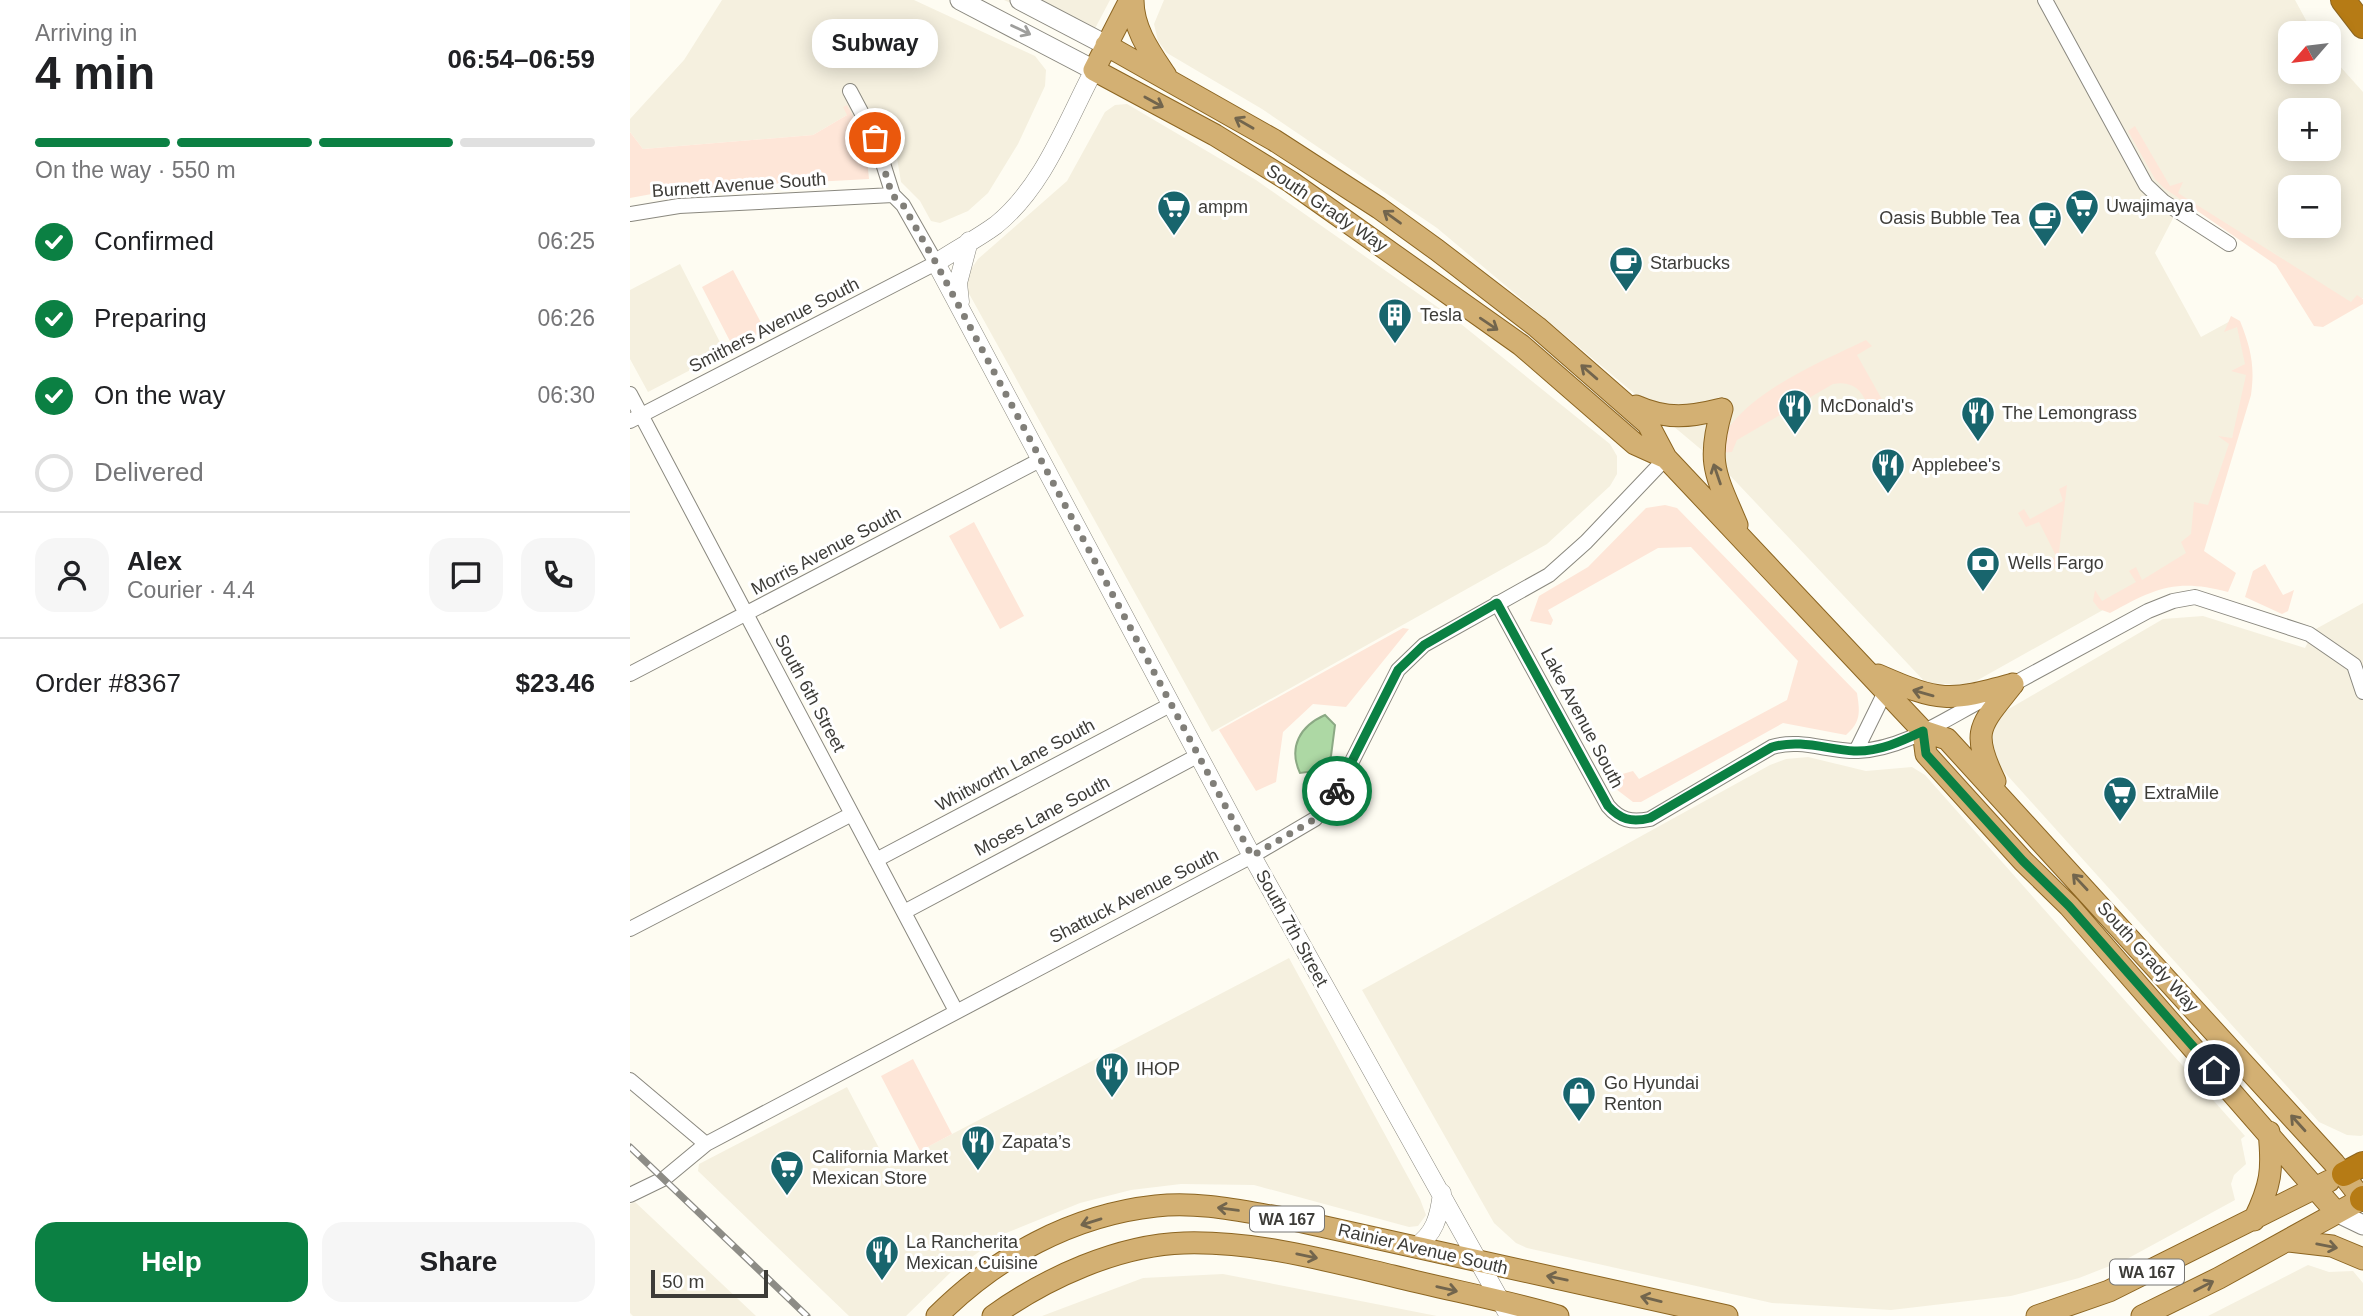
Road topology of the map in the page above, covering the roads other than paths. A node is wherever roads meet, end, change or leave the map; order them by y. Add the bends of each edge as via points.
1 (960, 0) edge
2 (1020, 0) edge
3 (1131, 0) edge
4 (2045, 0) edge
5 (2343, 0) edge
6 (2363, 26) edge
7 (1106, 45) junction
8 (1094, 70) junction
9 (1170, 81) junction
10 (850, 91) dead end
11 (1282, 145) junction
12 (1256, 160) junction
13 (892, 195) junction
14 (630, 214) edge
15 (1354, 226) junction
16 (969, 242) junction
17 (2229, 244) dead end
18 (1437, 250) junction
19 (936, 263) junction
20 (1417, 271) junction
21 (1486, 287) junction
22 (960, 309) junction
23 (630, 394) edge
24 (1620, 399) junction
25 (636, 418) edge
26 (1666, 458) junction
27 (1040, 460) junction
28 (1741, 537) junction
29 (1497, 603) junction
30 (746, 614) junction
31 (1868, 671) junction
32 (630, 674) edge
33 (2013, 684) junction
34 (1886, 690) junction
35 (2363, 692) edge
36 (1172, 704) junction
37 (1923, 731) junction
38 (1856, 751) junction
39 (1199, 755) junction
40 (2005, 802) junction
41 (852, 814) junction
42 (1252, 856) junction
43 (876, 860) junction
44 (904, 912) junction
45 (630, 929) edge
46 (956, 1011) junction
47 (630, 1080) edge
48 (2269, 1132) junction
49 (706, 1144) junction
50 (2353, 1169) edge
51 (2317, 1187) junction
52 (1442, 1193) junction
53 (630, 1195) edge
54 (2362, 1211) edge
55 (2336, 1212) junction
56 (2254, 1220) junction
57 (2289, 1241) junction
58 (1414, 1248) junction
59 (2363, 1259) edge
60 (1480, 1263) junction
61 (1505, 1309) edge
62 (937, 1316) edge
63 (993, 1316) edge
64 (1558, 1316) edge
65 (1727, 1316) edge
66 (2037, 1316) edge
67 (2142, 1316) edge

1 -> 8 main road, South Grady Way
2 - 7 main road, South Grady Way
3 - 7 main road
3 - 9 main road via 1141,36
4 - 17 street via 2147,186
5 - 6 highway
7 - 8 main road
7 - 9 main road, South Grady Way
8 -> 12 main road, South Grady Way
8 - 16 street via 1046,165 1023,197 996,225
11 -> 9 main road, South Grady Way
10 - 13 street, South 7th Street via 875,138
11 - 12 main road
18 -> 11 main road, South Grady Way
12 - 15 main road, South Grady Way
13 - 14 street, Burnett Avenue South via 679,206
13 - 19 street, South 7th Street via 903,205
15 - 18 main road via 1370,221 1412,250
15 - 20 main road, South Grady Way
16 - 19 street
16 - 22 street via 958,283
18 - 21 main road, South Grady Way
19 - 22 street, South 7th Street
19 - 25 street, Smithers Avenue South
20 - 21 main road via 1433,268 1470,290
20 -> 26 main road, South Grady Way via 1521,345 1635,444
24 -> 21 main road, South Grady Way
22 - 27 street, South 7th Street
23 - 25 street, South 6th Street
24 - 26 main road, South Grady Way via 1648,424
28 -> 24 main road via 1713,464 1713,437 1722,409 1667,417
25 - 30 street, South 6th Street
26 - 28 main road, South Grady Way
26 - 29 street, Shattuck Avenue South via 1586,542 1558,566
27 - 30 street, Morris Avenue South
27 - 36 street, South 7th Street
28 - 31 main road, South Grady Way
29 - 38 street, Lake Avenue South via 1618,817 1635,822 1650,818 1785,743
29 - 42 street, Shattuck Avenue South via 1424,645 1398,670 1334,797 1315,819
30 - 32 street, Morris Avenue South
30 - 41 street, South 6th Street
33 -> 31 main road via 1965,698 1942,698
31 - 34 main road, South Grady Way
33 - 35 street, Lake Avenue South via 2148,611 2195,597 2309,634 2354,665
33 - 37 street, Lake Avenue South
33 - 40 main road via 1984,720 1979,739
34 - 37 main road, South Grady Way
34 - 38 street
36 - 39 street, South 7th Street
36 - 43 street, Whitworth Lane South
37 - 38 street, Lake Avenue South via 1895,744
37 - 40 main road, South Grady Way via 1947,739
37 - 48 main road, South Grady Way via 1926,754 2069,906
39 - 42 street, South 7th Street
39 - 44 street, Moses Lane South
50 -> 40 main road, South Grady Way
41 - 43 street, South 6th Street
41 - 45 street
42 - 46 street, Shattuck Avenue South
42 - 52 street, South 7th Street
43 - 44 street, South 6th Street
44 - 46 street, South 6th Street
46 - 49 street, Shattuck Avenue South
47 - 49 street
48 - 51 main road, South Grady Way
48 - 56 main road via 2272,1176
49 - 53 street, Shattuck Avenue South via 664,1178
50 - 51 main road, WA 167
50 - 54 main road, South Grady Way
51 - 55 main road, South Grady Way
51 - 56 main road, WA 167
52 - 58 street via 1432,1233
52 - 60 street, South 7th Street
54 - 55 main road, WA 167
55 - 57 main road, WA 167
56 - 66 main road, WA 167 via 2109,1291
57 -> 59 main road via 2332,1246
67 -> 57 main road, WA 167
58 - 60 main road, Rainier Avenue South / WA 167
58 -> 62 main road, Rainier Avenue South / WA 167 via 1226,1208 1157,1206 1072,1227 1030,1245 990,1270
60 - 61 street, South 7th Street
65 -> 60 main road, Rainier Avenue South / WA 167
63 -> 61 main road, Rainier Avenue South / WA 167 via 1016,1300 1097,1262 1184,1243 1299,1254
61 - 64 main road, Rainier Avenue South / WA 167

